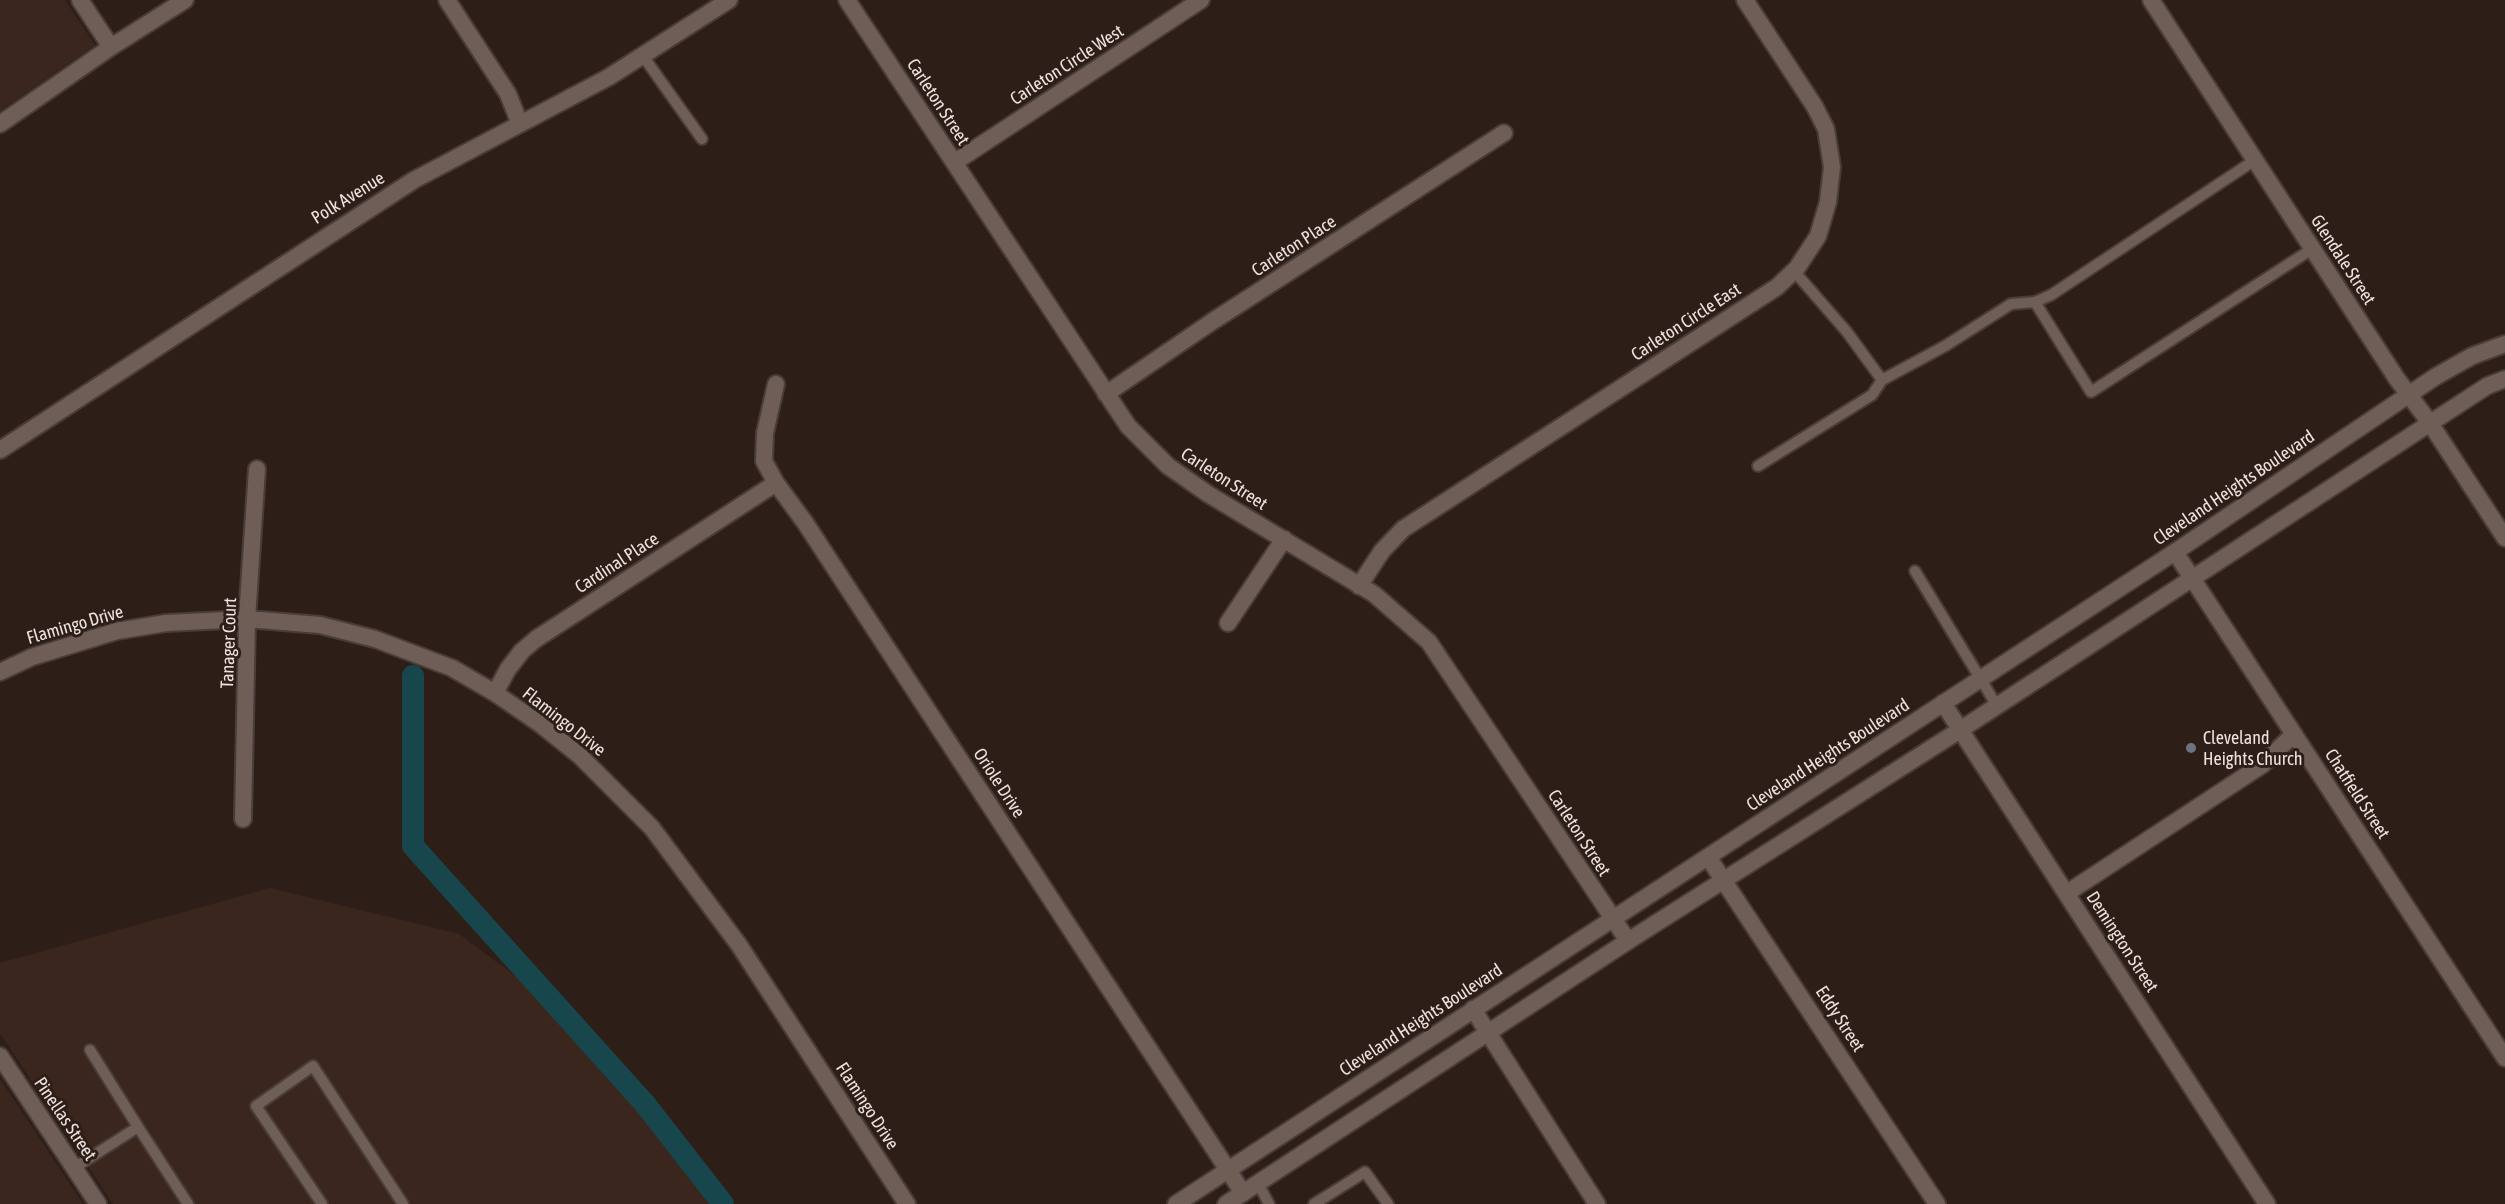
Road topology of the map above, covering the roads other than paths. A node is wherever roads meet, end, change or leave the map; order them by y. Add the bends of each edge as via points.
1 (80, 0) edge
2 (186, 0) edge
3 (447, 0) edge
4 (729, 0) edge
5 (847, 0) edge
6 (1201, 0) edge
7 (1745, 0) edge
8 (2151, 0) edge
9 (111, 47) junction
10 (643, 56) junction
11 (0, 124) edge
12 (520, 124) junction
13 (1504, 133) dead end
14 (702, 139) dead end
15 (2255, 160) junction
16 (955, 162) junction
17 (2313, 249) junction
18 (1794, 271) junction
19 (2035, 303) junction
20 (2505, 344) edge
21 (2505, 379) edge
22 (1882, 380) junction
23 (776, 384) dead end
24 (1106, 394) junction
25 (2408, 395) junction
26 (2430, 423) junction
27 (0, 450) edge
28 (1758, 465) dead end
29 (256, 469) dead end
30 (776, 483) junction
31 (2505, 538) edge
32 (1284, 539) junction
33 (2175, 552) junction
34 (1915, 571) dead end
35 (2193, 578) junction
36 (1359, 586) junction
37 (247, 620) junction
38 (1228, 623) dead end
39 (0, 672) edge
40 (1980, 679) junction
41 (495, 693) junction
42 (1943, 703) junction
43 (1997, 706) junction
44 (1960, 730) junction
45 (2294, 734) junction
46 (243, 819) dead end
47 (1708, 857) junction
48 (1725, 880) junction
49 (2067, 893) junction
50 (1613, 918) junction
51 (1628, 941) junction
52 (1473, 1009) junction
53 (1488, 1034) junction
54 (90, 1050) dead end
55 (0, 1056) edge
56 (2505, 1058) edge
57 (138, 1126) junction
58 (74, 1168) junction
59 (1227, 1169) junction
60 (1258, 1183) junction
61 (1243, 1193) junction
62 (98, 1204) edge
63 (188, 1204) edge
64 (322, 1204) edge
65 (403, 1204) edge
66 (907, 1204) edge
67 (1176, 1204) edge
68 (1226, 1204) edge
69 (1269, 1204) edge
70 (1314, 1204) edge
71 (1388, 1204) edge
72 (1597, 1204) edge
73 (1937, 1204) edge
74 (2267, 1204) edge

1 - 9 street
2 - 9 street
3 - 12 street via 508,94
4 - 10 street, Polk Avenue
5 - 16 street, Carleton Street
6 - 16 street, Carleton Circle West
7 - 18 street, Carleton Circle East via 1826,129 1832,167 1828,202 1818,236
8 - 15 street, Glendale Street
9 - 11 street
10 - 12 street, Polk Avenue
10 - 14 lane
12 - 27 street, Polk Avenue via 446,161 360,213
13 - 24 street, Carleton Place
15 - 17 street, Glendale Street
15 - 19 lane
16 - 24 street, Carleton Street
17 - 19 lane via 2091,392
17 - 25 street, Glendale Street
18 - 22 lane via 1848,332
18 - 36 street, Carleton Circle East via 1777,287 1403,529 1382,551
19 - 22 lane via 2011,304
20 - 25 street, Cleveland Heights Boulevard via 2472,356
21 - 26 street via 2487,386
22 - 28 lane via 1872,395
23 - 30 street, Oriole Drive via 765,433 764,460
24 - 32 street, Carleton Street via 1128,426 1168,466
25 - 26 street, Glendale Street
25 - 33 street, Cleveland Heights Boulevard
26 - 31 street, Glendale Street
26 - 35 street
29 - 37 street, Tanager Court
30 - 41 street, Cardinal Place via 536,639 508,669
30 - 59 street, Oriole Drive
32 - 36 street, Carleton Street
32 - 38 street
33 - 35 street, Chatfield Street
33 - 40 street, Cleveland Heights Boulevard
34 - 40 lane
35 - 43 street
35 - 45 street, Chatfield Street
36 - 50 street, Carleton Street via 1374,594 1429,642
37 - 39 street, Flamingo Drive via 166,622 117,631 32,657
37 - 41 street, Flamingo Drive via 320,625 375,639 452,668
37 - 46 street, Tanager Court
40 - 42 street, Cleveland Heights Boulevard
40 - 43 lane
41 - 66 street, Flamingo Drive via 580,756 652,828 739,945
42 - 44 street, Demington Street
42 - 47 street, Cleveland Heights Boulevard
43 - 44 street
44 - 48 street
44 - 49 street, Demington Street
45 - 49 street via 2262,765
45 - 56 street, Chatfield Street
47 - 48 street, Eddy Street
47 - 50 street, Cleveland Heights Boulevard
48 - 51 street
48 - 73 street, Eddy Street
49 - 74 street, Demington Street
50 - 51 street, Carleton Street
50 - 52 street, Cleveland Heights Boulevard
51 - 53 street
52 - 53 street
52 - 59 street, Cleveland Heights Boulevard
53 - 60 street
53 - 72 street
54 - 57 lane
55 - 58 street, Pinellas Street
57 - 58 lane
57 - 63 lane
58 - 62 street, Pinellas Street
59 - 61 street, Oriole Drive
59 - 67 street, Cleveland Heights Boulevard
60 - 61 street
60 - 69 lane
61 - 68 street
64 - 65 lane via 256,1106 313,1066
70 - 71 lane via 1365,1172

